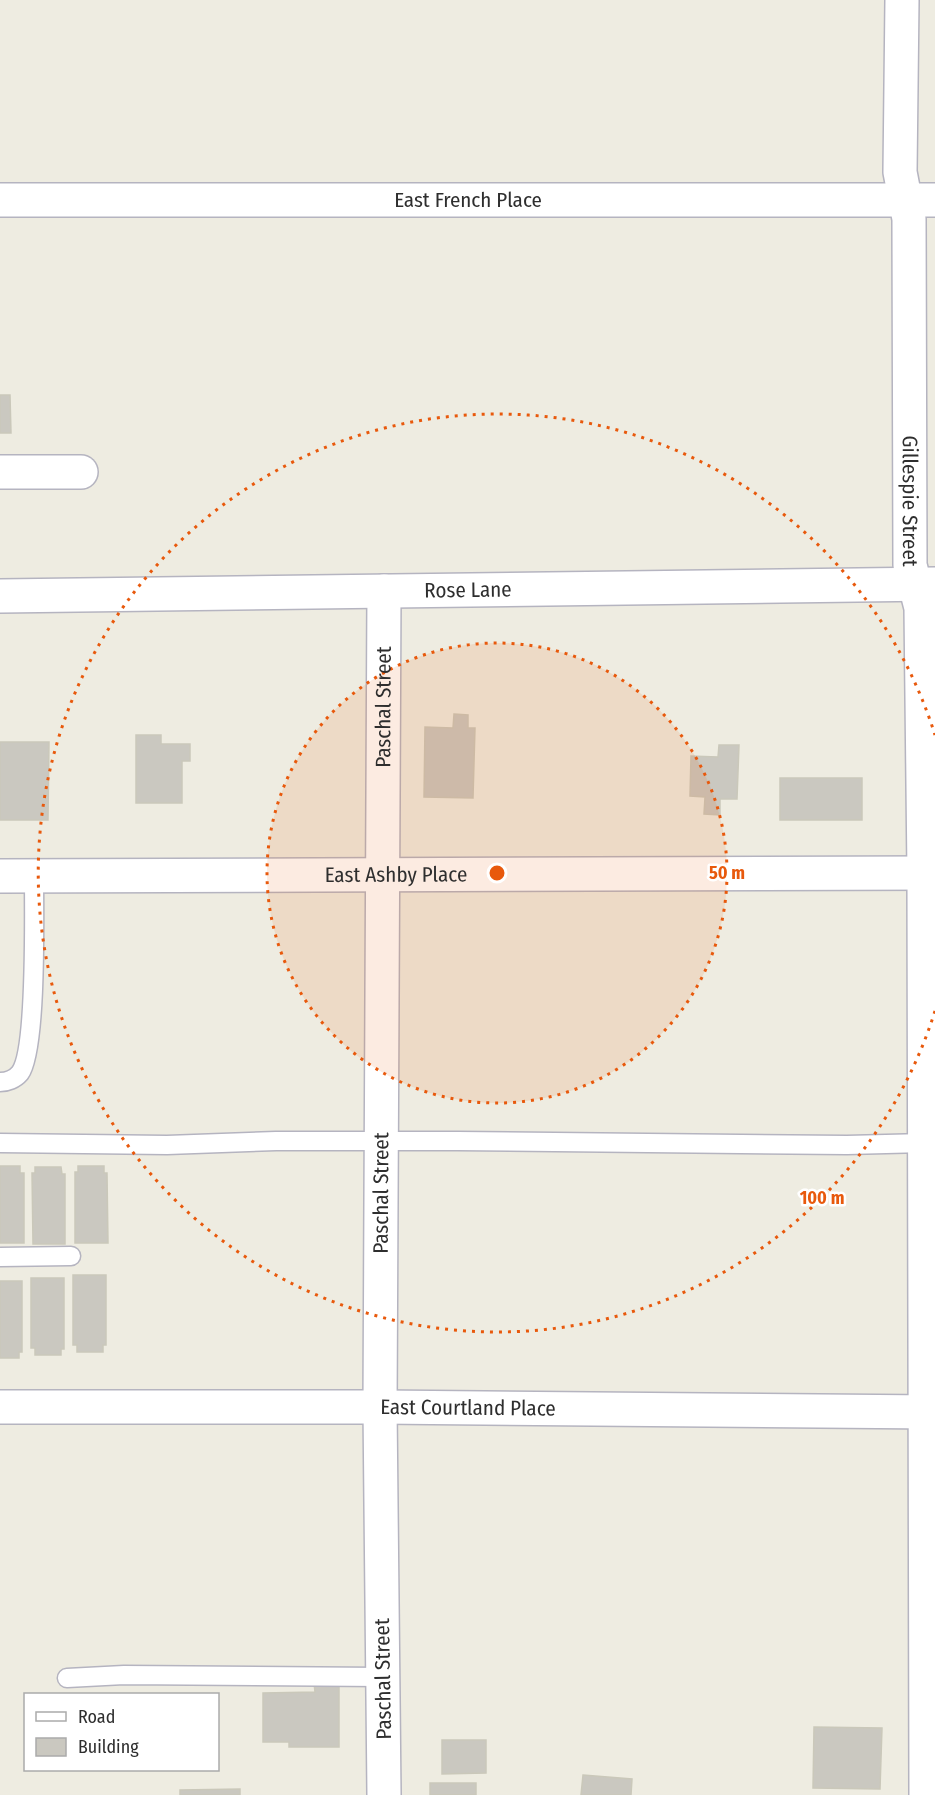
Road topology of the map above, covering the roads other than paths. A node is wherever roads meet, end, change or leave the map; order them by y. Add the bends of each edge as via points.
1 (902, 0) edge
2 (0, 200) edge
3 (920, 200) edge
4 (0, 472) edge
5 (81, 472) dead end
6 (925, 584) edge
7 (384, 591) junction
8 (0, 596) edge
9 (930, 873) edge
10 (383, 875) junction
11 (0, 876) edge
12 (34, 877) junction
13 (0, 1082) edge
14 (381, 1141) junction
15 (0, 1143) edge
16 (925, 1143) junction
17 (71, 1256) dead end
18 (0, 1257) edge
19 (0, 1407) edge
20 (380, 1407) junction
21 (930, 1412) edge
22 (382, 1677) junction
23 (67, 1678) dead end
24 (930, 1681) edge
25 (384, 1795) edge
26 (926, 1795) edge

1 - 3 street, Gillespie Street via 900,172
2 - 3 street, East French Place
3 - 6 street, Gillespie Street via 909,219 910,565
4 - 5 street
6 - 7 street, Rose Lane
6 - 9 street, Gillespie Street via 921,608
7 - 8 street, Rose Lane
7 - 10 street, Paschal Street
9 - 10 street, East Ashby Place
9 - 16 street, Gillespie Street
10 - 12 street, East Ashby Place
10 - 14 street, Paschal Street
11 - 12 street, East Ashby Place
12 - 13 lane via 26,1060 19,1074
14 - 15 lane
14 - 16 lane
14 - 20 street, Paschal Street
16 - 21 street, Gillespie Street
17 - 18 lane
19 - 20 street, East Courtland Place
20 - 21 street, East Courtland Place
20 - 22 street, Paschal Street
21 - 24 street, Gillespie Street
22 - 23 lane
22 - 25 street, Paschal Street
24 - 26 street, Gillespie Street

